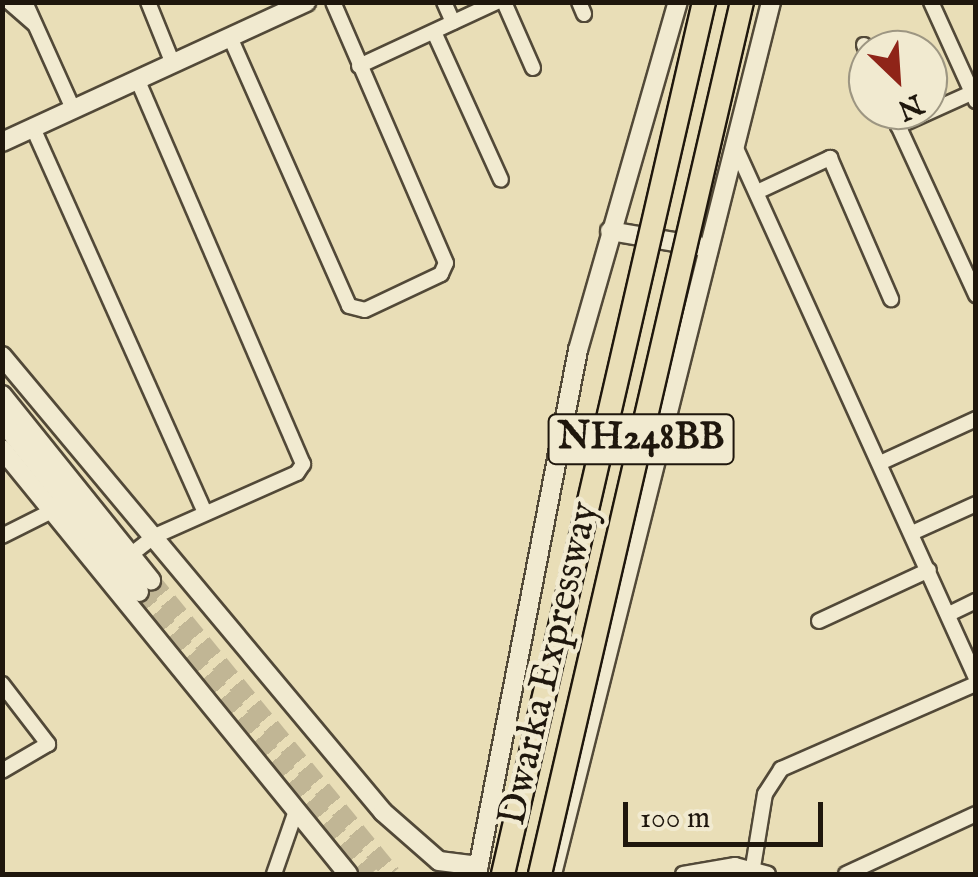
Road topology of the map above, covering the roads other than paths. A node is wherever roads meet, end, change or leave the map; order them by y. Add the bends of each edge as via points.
1 (148, 2) edge
2 (306, 2) edge
3 (332, 2) edge
4 (444, 2) edge
5 (500, 2) edge
6 (678, 2) edge
7 (704, 2) edge
8 (742, 2) edge
9 (771, 2) edge
10 (931, 2) edge
11 (17, 6) edge
12 (276, 9) edge
13 (453, 22) junction
14 (2, 24) edge
15 (434, 32) junction
16 (230, 38) junction
17 (173, 64) junction
18 (359, 66) junction
19 (532, 68) dead end
20 (138, 80) junction
21 (974, 97) edge
22 (948, 107) edge
23 (73, 110) junction
24 (33, 128) junction
25 (900, 130) edge
26 (2, 142) edge
27 (734, 144) junction
28 (500, 180) dead end
29 (758, 192) junction
30 (610, 231) junction
31 (708, 248) junction
32 (976, 294) edge
33 (891, 298) dead end
34 (2, 356) edge
35 (2, 395) edge
36 (976, 419) edge
37 (2, 421) edge
38 (2, 449) edge
39 (880, 463) junction
40 (976, 504) edge
41 (60, 507) junction
42 (204, 512) junction
43 (912, 533) junction
44 (2, 536) edge
45 (155, 536) junction
46 (124, 560) junction
47 (929, 570) junction
48 (145, 586) tunnel mouth
49 (976, 601) edge
50 (949, 614) junction
51 (820, 621) dead end
52 (976, 681) edge
53 (2, 684) edge
54 (2, 771) edge
55 (296, 810) junction
56 (976, 814) edge
57 (754, 867) junction
58 (478, 870) edge
59 (274, 874) edge
60 (348, 874) edge
61 (503, 874) edge
62 (540, 874) edge
63 (552, 874) edge
64 (684, 874) edge
65 (768, 874) edge
66 (846, 874) edge

1 - 17 street
2 - 12 street
3 - 18 street
4 - 13 street
5 - 13 street
5 - 19 street
6 - 30 street
7 - 61 highway, Dwarka Expressway / NH248BB, bridge
8 - 62 highway, Dwarka Expressway / NH248BB, bridge
9 - 27 street
10 - 21 street
11 - 14 street
11 - 23 street via 35,25
12 - 16 street
13 - 15 street
15 - 18 street
15 - 28 street
16 - 17 street
16 - 18 street via 349,306 361,312 446,266
17 - 20 street
20 - 23 street
20 - 42 street via 303,460 297,473
21 - 22 street
23 - 24 street
24 - 26 street
24 - 42 street
25 - 32 street
27 - 29 street
27 - 31 street
29 - 33 street via 830,158
29 - 39 street
30 - 31 street
30 - 58 street via 578,350
31 - 63 street
34 - 45 street
35 - 46 street
36 - 39 street
37 - 41 street
38 - 41 street
39 - 43 street
40 - 43 street
41 - 44 street
41 - 46 street
41 - 55 street
42 - 45 street
43 - 47 street
45 - 46 street
45 - 58 street via 400,830 439,861
46 - 48 street
47 - 50 street
47 - 51 street
49 - 50 street
50 - 52 street
52 - 57 street via 781,769 764,794
53 - 54 street via 48,744
55 - 59 street
55 - 60 street
56 - 66 street
57 - 64 street
57 - 65 street

